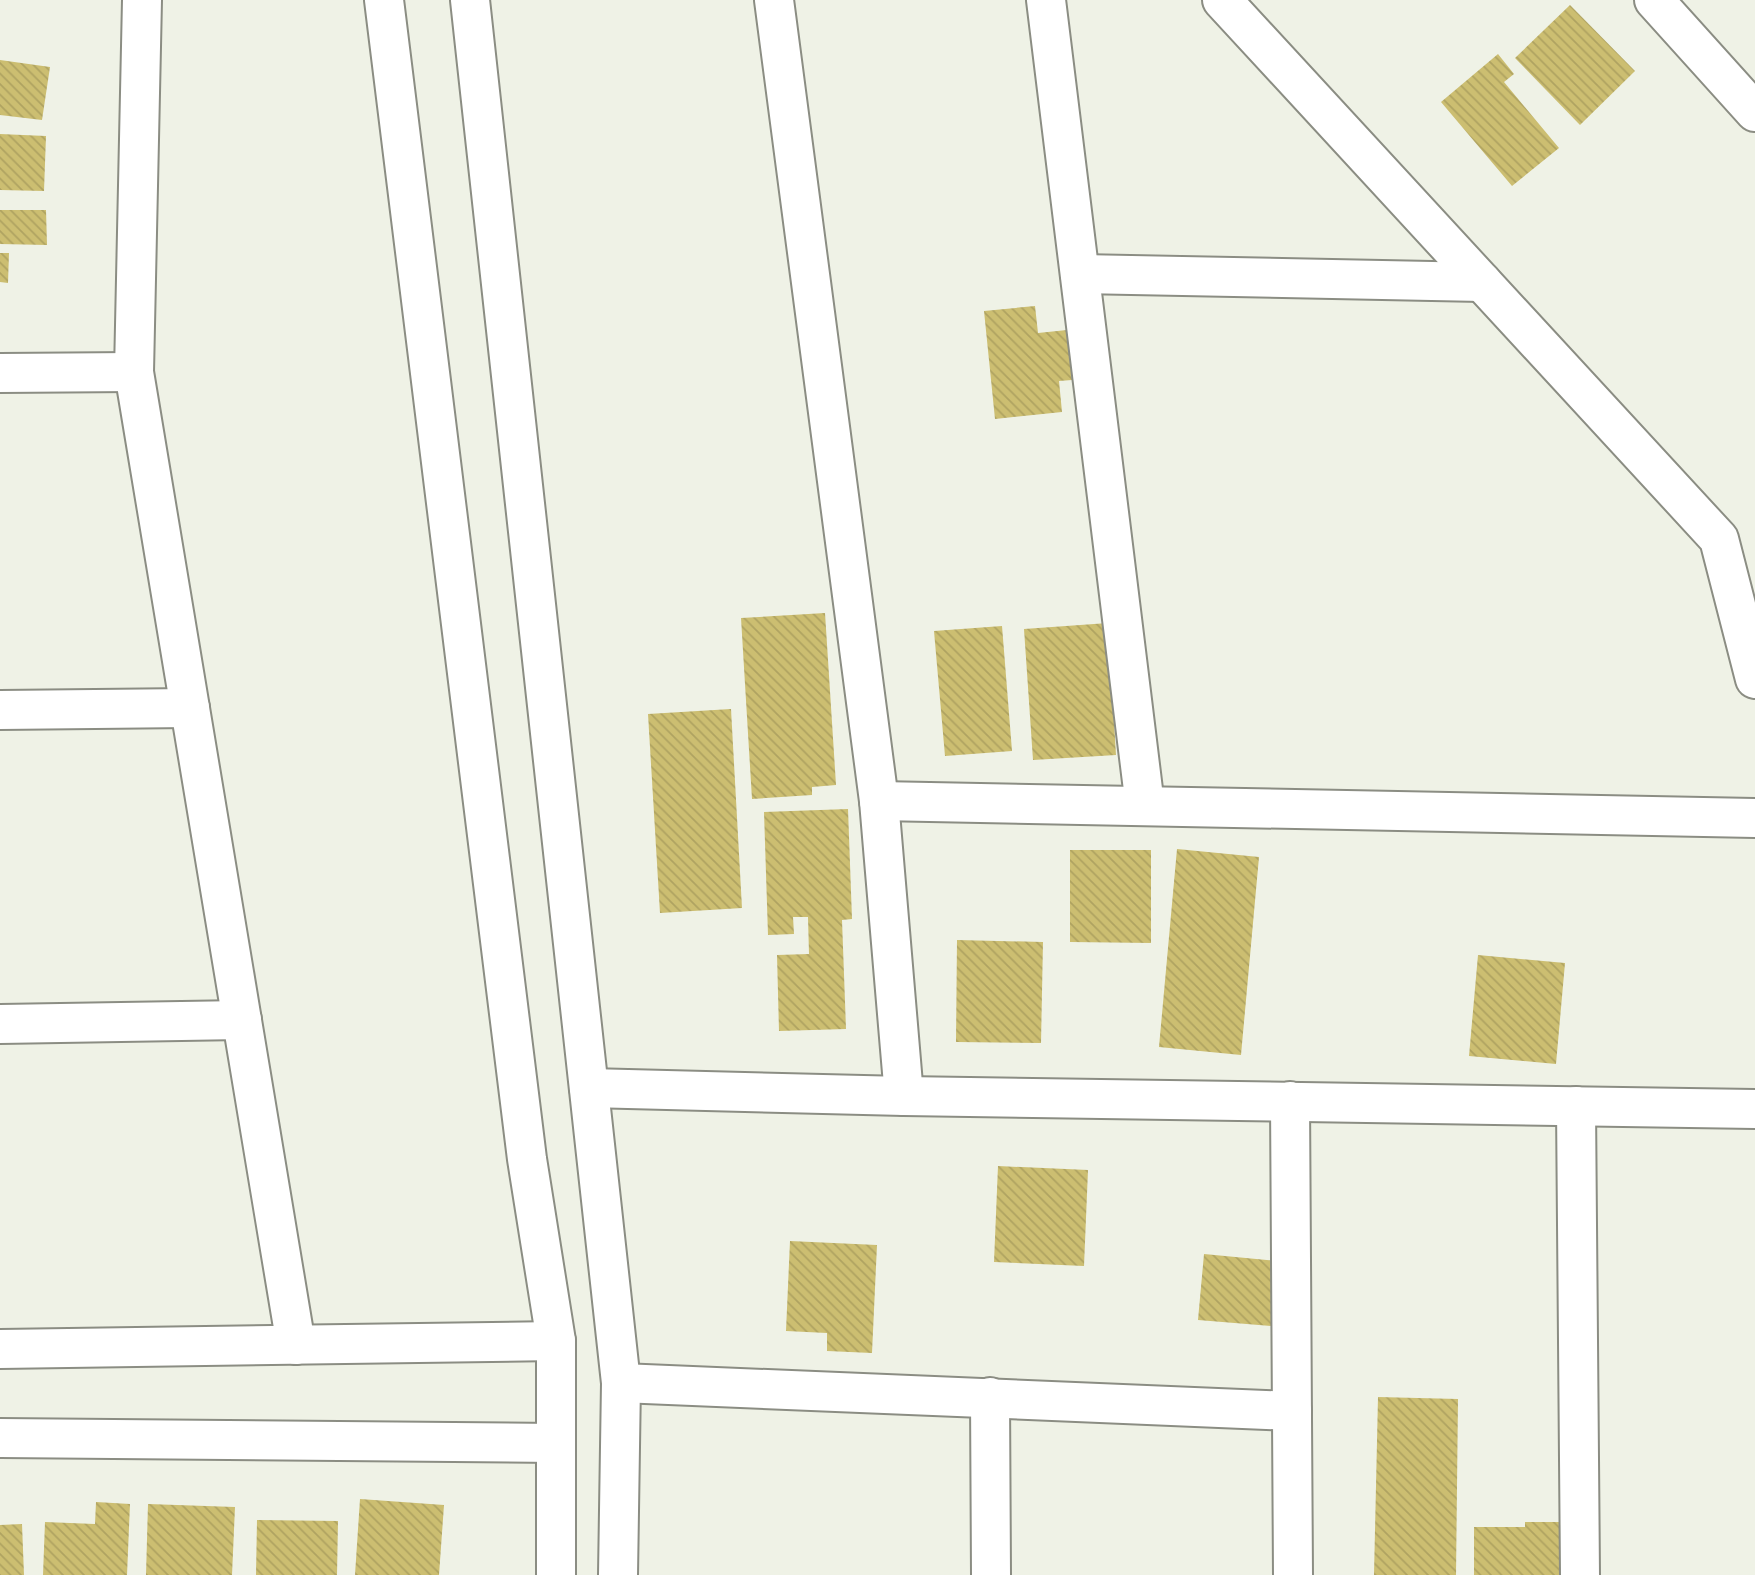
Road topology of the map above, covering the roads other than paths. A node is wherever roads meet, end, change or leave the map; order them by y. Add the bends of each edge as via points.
1 (142, 0) edge
2 (384, 0) edge
3 (470, 0) edge
4 (774, 0) edge
5 (1046, 0) edge
6 (1222, 0) edge
7 (1654, 0) edge
8 (1755, 113) edge
9 (1080, 274) junction
10 (1482, 282) junction
11 (134, 372) junction
12 (0, 373) edge
13 (1755, 679) edge
14 (190, 708) junction
15 (0, 710) edge
16 (879, 801) junction
17 (1144, 806) junction
18 (1755, 818) edge
19 (242, 1020) junction
20 (0, 1024) edge
21 (589, 1088) junction
22 (904, 1096) junction
23 (1290, 1101) junction
24 (1576, 1106) junction
25 (1755, 1109) edge
26 (556, 1341) junction
27 (296, 1345) junction
28 (0, 1349) edge
29 (621, 1383) junction
30 (990, 1397) junction
31 (1292, 1411) junction
32 (0, 1438) edge
33 (556, 1443) junction
34 (556, 1575) edge
35 (618, 1575) edge
36 (991, 1575) edge
37 (1293, 1575) edge
38 (1580, 1575) edge

1 - 11 street
2 - 26 street via 527,1159
3 - 21 street
4 - 16 street
5 - 9 street
6 - 10 street
7 - 8 street
9 - 10 street
9 - 17 street
10 - 13 street via 1719,539
11 - 12 street
11 - 14 street
14 - 15 street
14 - 19 street
16 - 17 street
16 - 22 street
17 - 18 street
19 - 20 street
19 - 27 street
21 - 22 street
21 - 29 street
22 - 23 street
23 - 24 street
23 - 31 street
24 - 25 street
24 - 38 street
26 - 27 street
26 - 33 street
27 - 28 street
29 - 30 street
29 - 35 street
30 - 31 street
30 - 36 street
31 - 37 street
32 - 33 street
33 - 34 street

